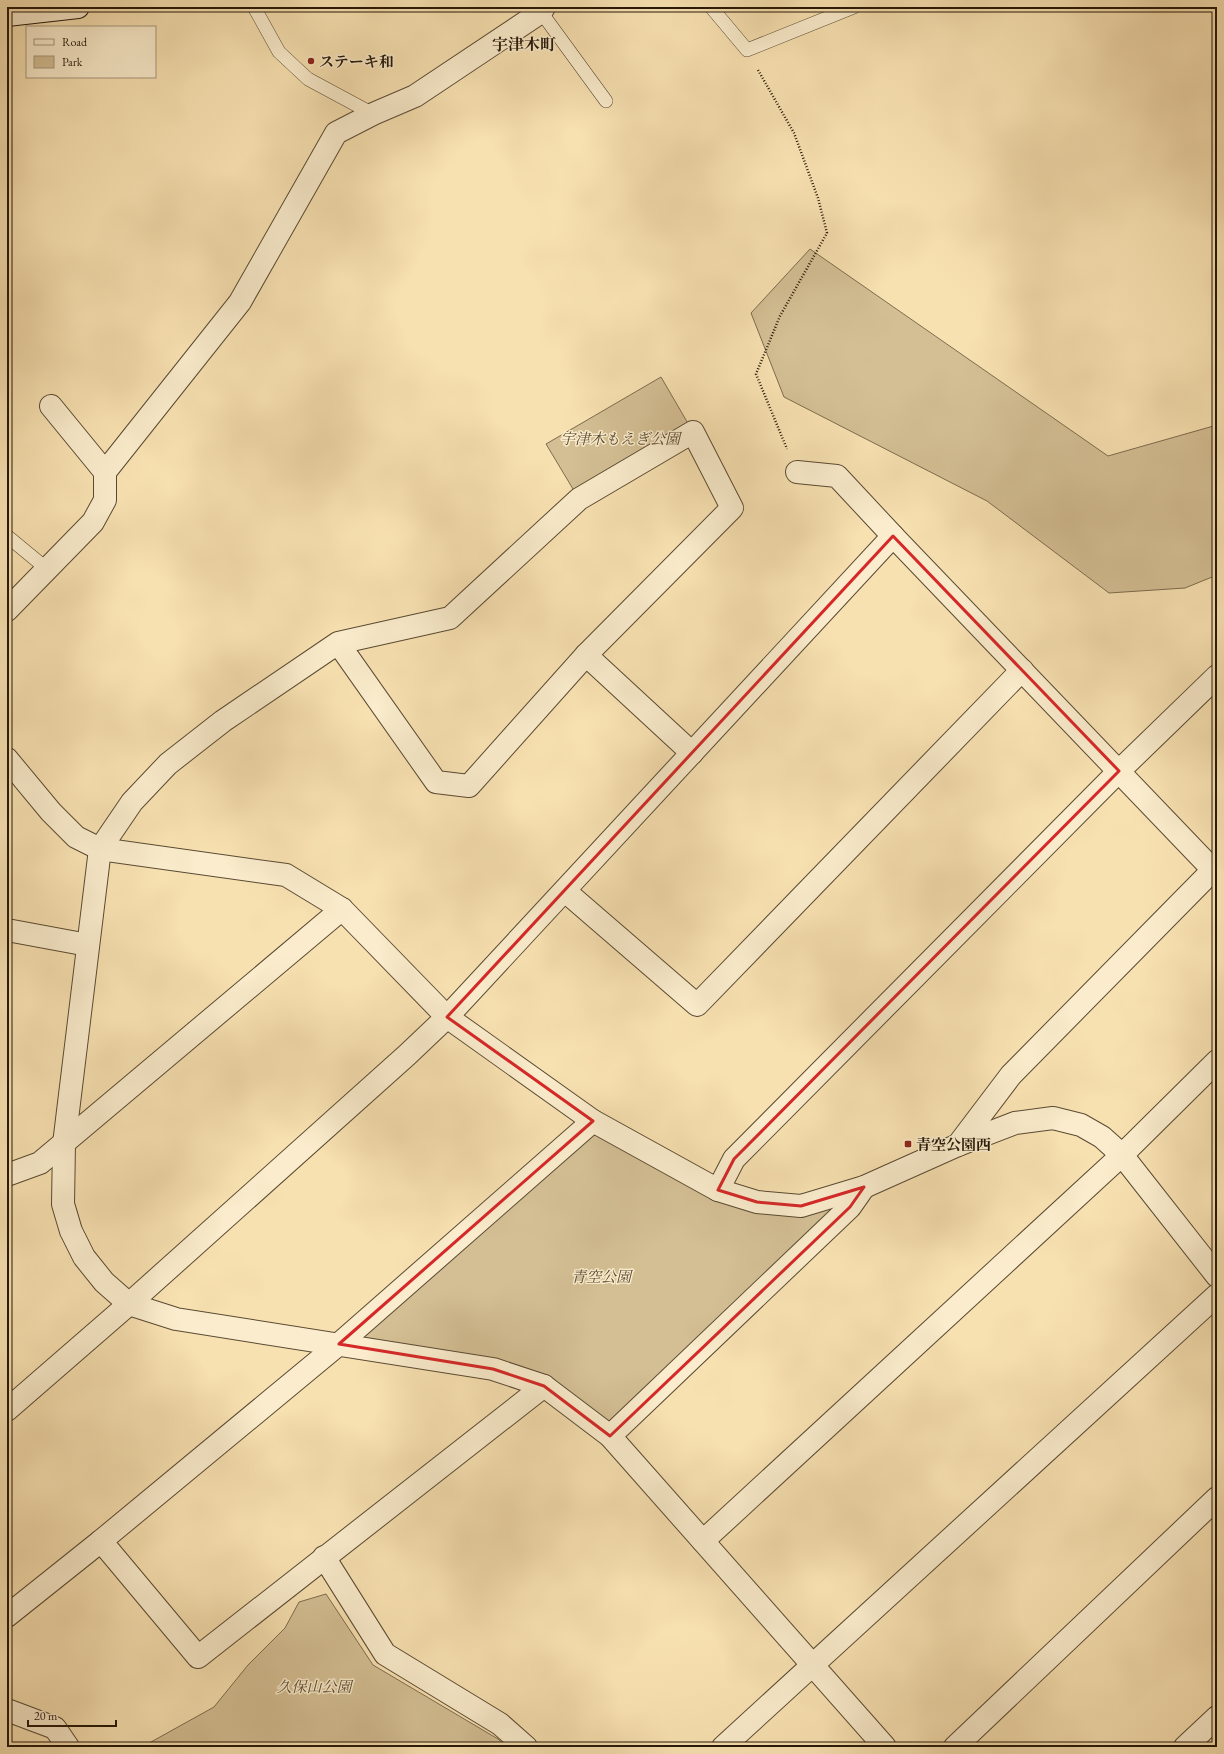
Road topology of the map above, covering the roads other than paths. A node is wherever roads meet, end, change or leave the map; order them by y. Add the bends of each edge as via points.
1 (78, 7) edge
2 (254, 7) edge
3 (712, 7) edge
4 (854, 7) edge
5 (543, 10) edge
6 (7, 15) edge
7 (606, 101) dead end
8 (374, 114) junction
9 (51, 406) dead end
10 (105, 472) junction
11 (797, 472) road end
12 (7, 536) edge
13 (893, 536) junction
14 (47, 569) junction
15 (7, 610) edge
16 (338, 643) junction
17 (586, 655) junction
18 (1022, 670) junction
19 (1217, 676) edge
20 (692, 753) junction
21 (7, 759) edge
22 (1119, 771) junction
23 (100, 849) junction
24 (1215, 872) edge
25 (565, 891) junction
26 (342, 908) junction
27 (7, 930) edge
28 (88, 945) junction
29 (447, 1016) junction
30 (1217, 1061) edge
31 (593, 1121) junction
32 (64, 1144) junction
33 (958, 1145) junction
34 (1122, 1155) junction
35 (7, 1175) edge
36 (864, 1187) junction
37 (718, 1190) junction
38 (1217, 1276) edge
39 (1217, 1296) edge
40 (130, 1304) junction
41 (339, 1344) junction
42 (544, 1386) junction
43 (7, 1410) edge
44 (610, 1436) junction
45 (1217, 1498) edge
46 (101, 1541) junction
47 (703, 1541) junction
48 (324, 1557) junction
49 (7, 1616) edge
50 (812, 1664) junction
51 (7, 1710) edge
52 (1217, 1717) edge
53 (68, 1747) edge
54 (526, 1747) edge
55 (722, 1747) edge
56 (885, 1747) edge
57 (955, 1747) edge
58 (1185, 1747) edge

1 - 6 street
2 - 8 lane via 279,52 308,79
3 - 4 lane via 747,50
5 - 7 lane
5 - 8 street via 415,96
8 - 10 street via 336,133 240,302
9 - 10 street
10 - 14 street via 105,500 93,522
11 - 13 street via 837,476
12 - 14 lane
13 - 18 street
13 - 20 street
14 - 15 street
16 - 17 street via 436,782 469,786
16 - 17 street via 450,618 579,500 693,432 732,508
16 - 23 street via 223,721 168,764 132,802
17 - 20 street
18 - 22 street
18 - 25 street via 697,1005
19 - 22 street
20 - 25 street
21 - 23 street via 51,812 76,837
22 - 24 street
22 - 37 street via 734,1159
23 - 26 street via 286,875
23 - 28 street
24 - 33 street via 1011,1075
25 - 29 street
26 - 29 street
26 - 32 street
27 - 28 street
28 - 32 street
29 - 31 street
29 - 40 street via 408,1055
30 - 34 street
31 - 37 street
31 - 41 street
32 - 35 street via 40,1163
32 - 40 street via 63,1204 71,1231 84,1257 104,1282
33 - 34 street via 1015,1123 1053,1118 1081,1125 1102,1137
33 - 36 street
34 - 38 street
34 - 47 street
36 - 37 street via 801,1206 757,1202
36 - 44 street via 850,1207
39 - 50 street
40 - 41 street via 176,1319
40 - 43 street
41 - 42 street via 493,1369
41 - 46 street
42 - 44 street
42 - 48 street
44 - 47 street
45 - 57 street
46 - 48 street via 198,1658
46 - 49 street
47 - 50 street
48 - 54 street via 385,1654 500,1724
50 - 55 street
50 - 56 street
51 - 53 street via 55,1728
52 - 58 street

